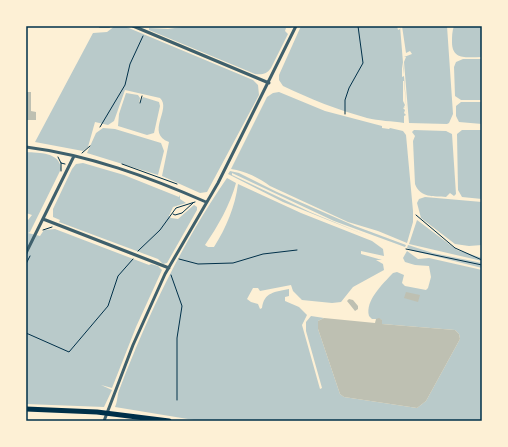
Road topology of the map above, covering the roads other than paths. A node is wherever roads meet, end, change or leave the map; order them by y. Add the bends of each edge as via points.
1 (100, 26) edge
2 (109, 26) edge
3 (133, 26) edge
4 (296, 26) edge
5 (269, 83) junction
6 (26, 147) edge
7 (74, 156) junction
8 (206, 202) junction
9 (43, 219) junction
10 (26, 253) edge
11 (169, 268) junction
12 (26, 409) edge
13 (104, 421) edge
14 (168, 421) edge

1 - 2 street
3 - 5 street
4 - 5 street
5 - 8 street
6 - 7 street
7 - 8 street via 150,178
7 - 9 street
8 - 11 street
9 - 10 street
9 - 11 street
11 - 13 street via 133,345
12 - 14 highway via 97,412

